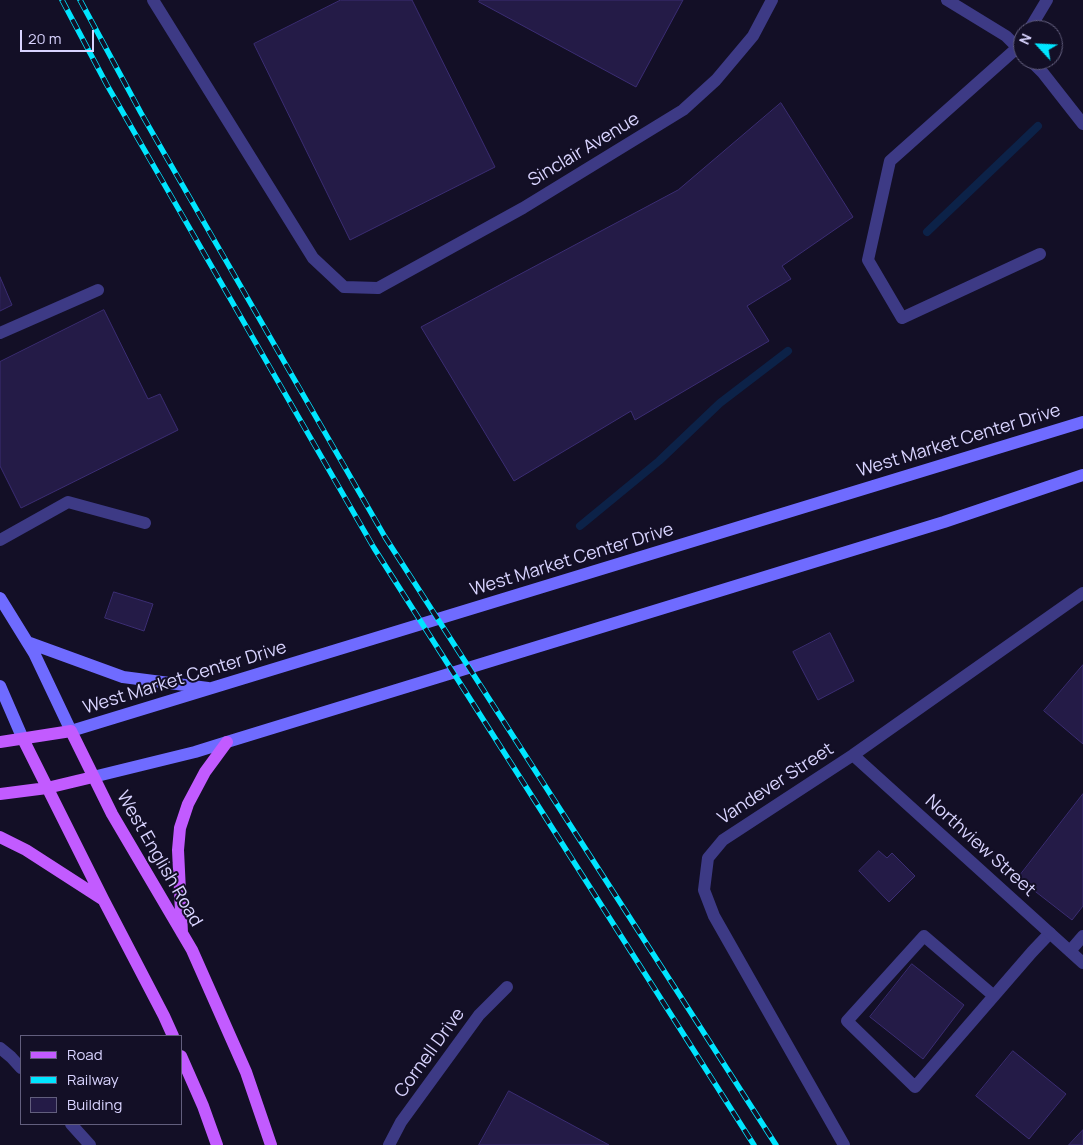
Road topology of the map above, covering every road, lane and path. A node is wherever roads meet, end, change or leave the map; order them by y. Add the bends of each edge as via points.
1 (153, 0) edge
2 (772, 0) edge
3 (947, 0) edge
4 (1047, 0) edge
5 (1035, 20) edge
6 (1013, 41) edge
7 (1013, 54) edge
8 (1040, 70) edge
9 (1083, 124) edge
10 (1040, 254) dead end
11 (98, 290) dead end
12 (0, 333) edge
13 (1083, 422) edge
14 (1083, 475) edge
15 (145, 523) dead end
16 (0, 540) edge
17 (1083, 593) edge
18 (0, 598) edge
19 (27, 642) junction
20 (0, 686) edge
21 (213, 688) junction
22 (71, 731) junction
23 (22, 739) junction
24 (0, 742) edge
25 (227, 742) junction
26 (853, 754) junction
27 (94, 778) junction
28 (47, 788) junction
29 (0, 794) edge
30 (0, 837) edge
31 (103, 899) junction
32 (1050, 933) junction
33 (182, 935) junction
34 (1083, 936) edge
35 (1070, 952) junction
36 (1083, 962) edge
37 (507, 987) dead end
38 (994, 996) junction
39 (172, 1035) edge
40 (0, 1048) edge
41 (182, 1058) edge
42 (20, 1067) edge
43 (72, 1125) edge
44 (90, 1145) edge
45 (217, 1145) edge
46 (271, 1145) edge
47 (389, 1145) edge
48 (844, 1145) edge

1 - 2 street, Sinclair Avenue via 313,258 344,287 378,288 523,208 683,110 716,80 753,36
3 - 6 street
4 - 5 street
7 - 10 street via 890,161 868,260 902,318
8 - 9 street
11 - 12 street
13 - 21 main road, West Market Center Drive
14 - 25 main road via 934,525
15 - 16 street via 68,502
17 - 26 street, Vandever Street
18 - 19 main road, West English Road
19 - 21 main road via 123,678
19 - 22 main road, West English Road
20 - 23 main road
21 - 22 main road, West Market Center Drive
22 - 23 main road
22 - 27 main road, West English Road
23 - 24 main road
23 - 28 main road
25 - 27 main road
25 - 33 main road via 205,772 180,828
26 - 32 street, Northview Street
26 - 48 street, Vandever Street via 723,840 708,858 704,890 714,916
27 - 28 main road
27 - 33 main road, West English Road
28 - 29 main road
28 - 31 main road
30 - 31 main road
31 - 39 main road
32 - 35 street, Northview Street
32 - 38 street
33 - 46 main road, West English Road via 192,950 246,1072
34 - 35 street
35 - 36 street, Northview Street
37 - 47 street, Cornell Drive via 456,1047 401,1122
38 - 38 street via 915,1087 847,1021 924,936
40 - 42 street
41 - 45 main road
43 - 44 street

